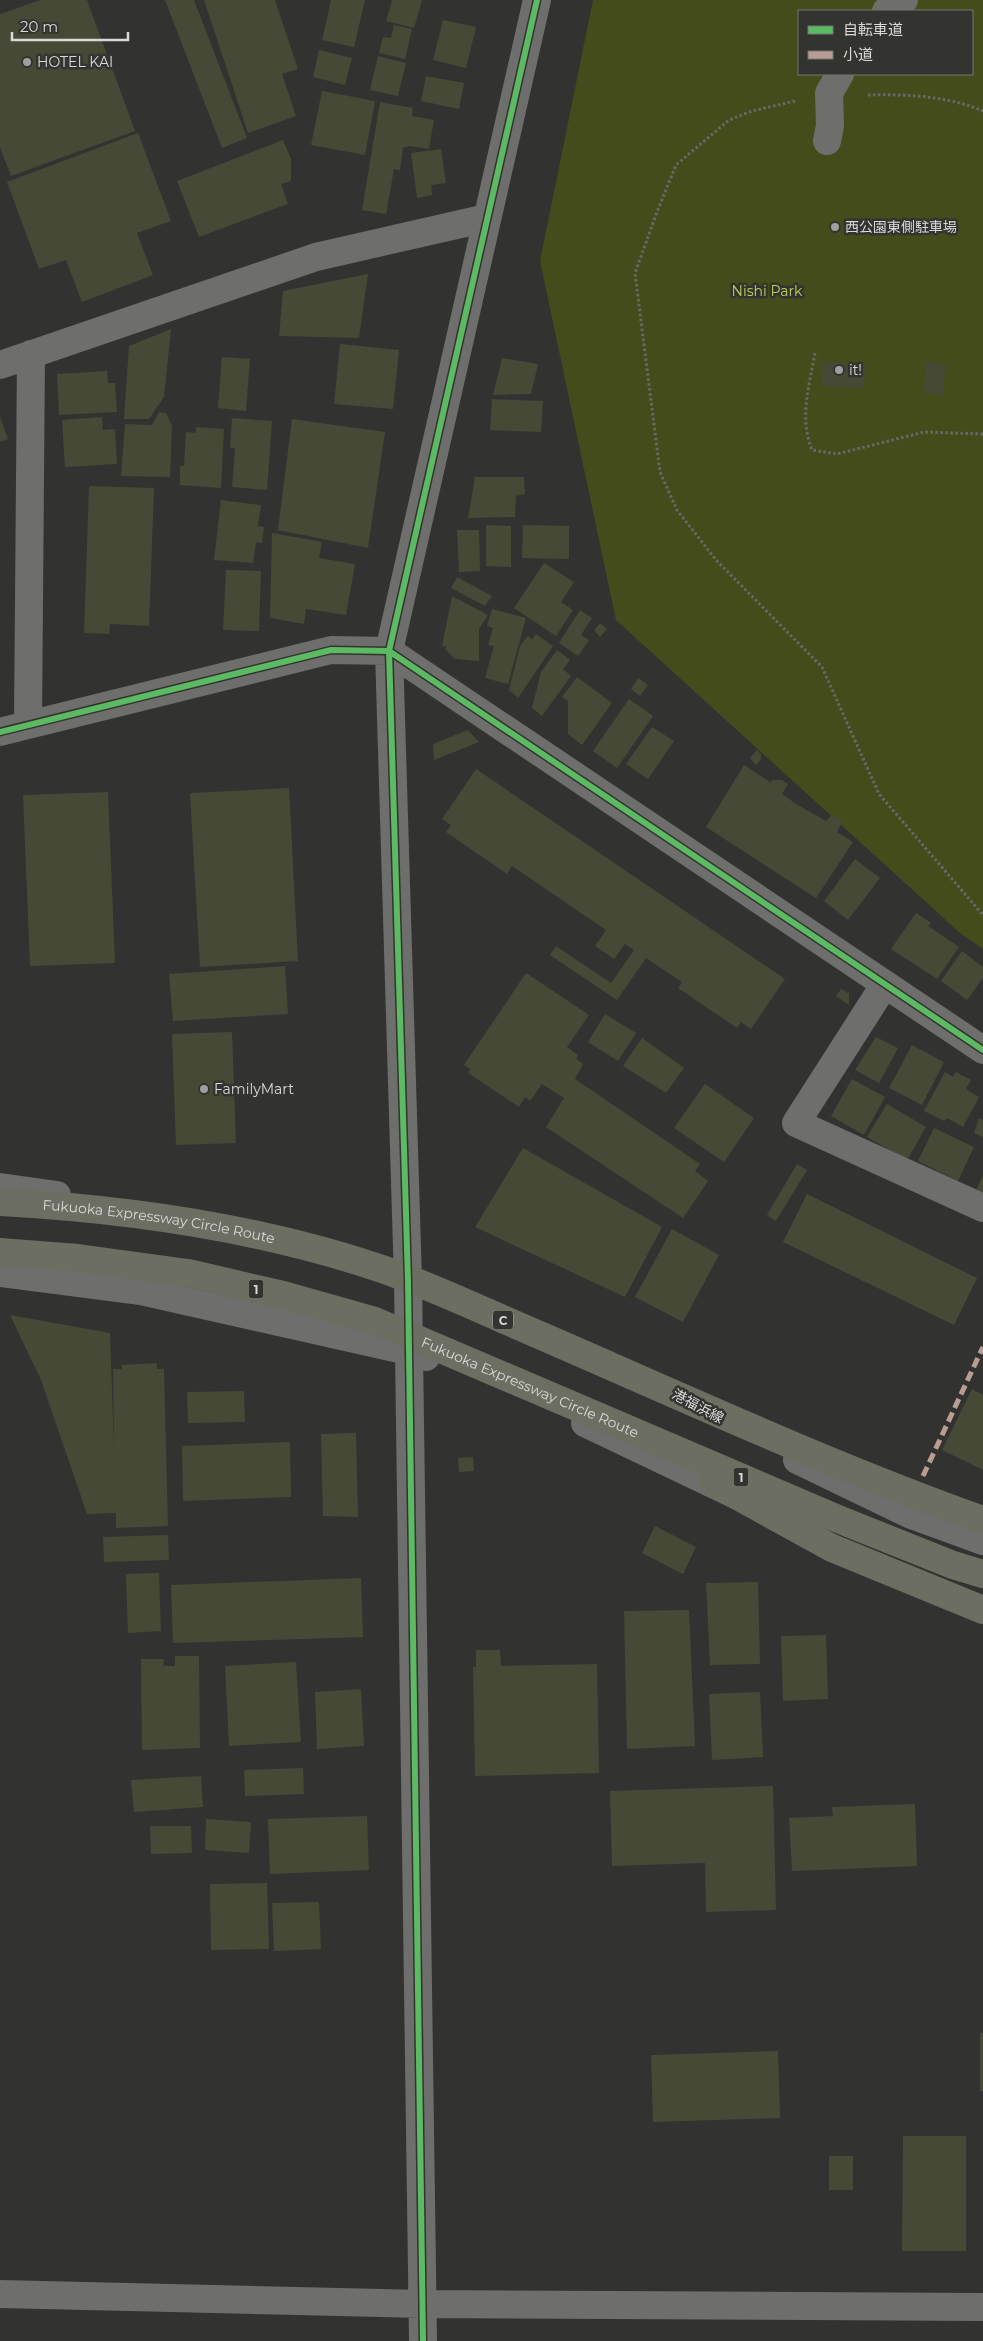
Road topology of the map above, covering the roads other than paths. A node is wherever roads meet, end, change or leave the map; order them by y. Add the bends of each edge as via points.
1 (537, 0) edge
2 (904, 0) edge
3 (888, 10) edge
4 (834, 83) edge
5 (826, 141) dead end
6 (486, 218) junction
7 (32, 354) junction
8 (0, 365) edge
9 (389, 651) junction
10 (28, 725) junction
11 (0, 732) edge
12 (885, 984) junction
13 (983, 1050) edge
14 (0, 1187) edge
15 (0, 1202) edge
16 (983, 1208) edge
17 (272, 1239) junction
18 (0, 1252) edge
19 (0, 1273) edge
20 (408, 1281) junction
21 (408, 1351) junction
22 (501, 1374) junction
23 (983, 1520) edge
24 (983, 1541) edge
25 (983, 1574) edge
26 (983, 1602) edge
27 (983, 1610) edge
28 (0, 2294) edge
29 (423, 2304) junction
30 (983, 2307) edge
31 (423, 2341) edge

1 - 6 street
2 - 3 street
4 - 5 street
6 - 7 street via 316,257
6 - 9 street
7 - 8 street
7 - 10 street
9 - 10 street via 332,650
9 - 12 street
9 - 20 street
10 - 11 street
12 - 13 street
12 - 16 street via 796,1123
14 - 17 street, 港福浜線 via 158,1209
15 - 17 highway, Fukuoka Expressway Circle Route / C via 85,1208 181,1221
17 - 20 street, 港福浜線
17 - 23 highway, Fukuoka Expressway Circle Route / C via 386,1271 860,1473
18 - 22 highway, Fukuoka Expressway Circle Route / 1 via 78,1258 188,1273 283,1295 375,1321
19 - 21 street via 141,1291
20 - 21 street
20 - 24 street, 港福浜線 via 601,1356 794,1458 909,1514
21 - 26 street via 573,1417 649,1456 900,1570
21 - 29 street
22 - 25 highway, Fukuoka Expressway Circle Route / 1 via 843,1521
22 - 27 highway via 692,1470 832,1548
28 - 29 street
29 - 30 street
29 - 31 street

